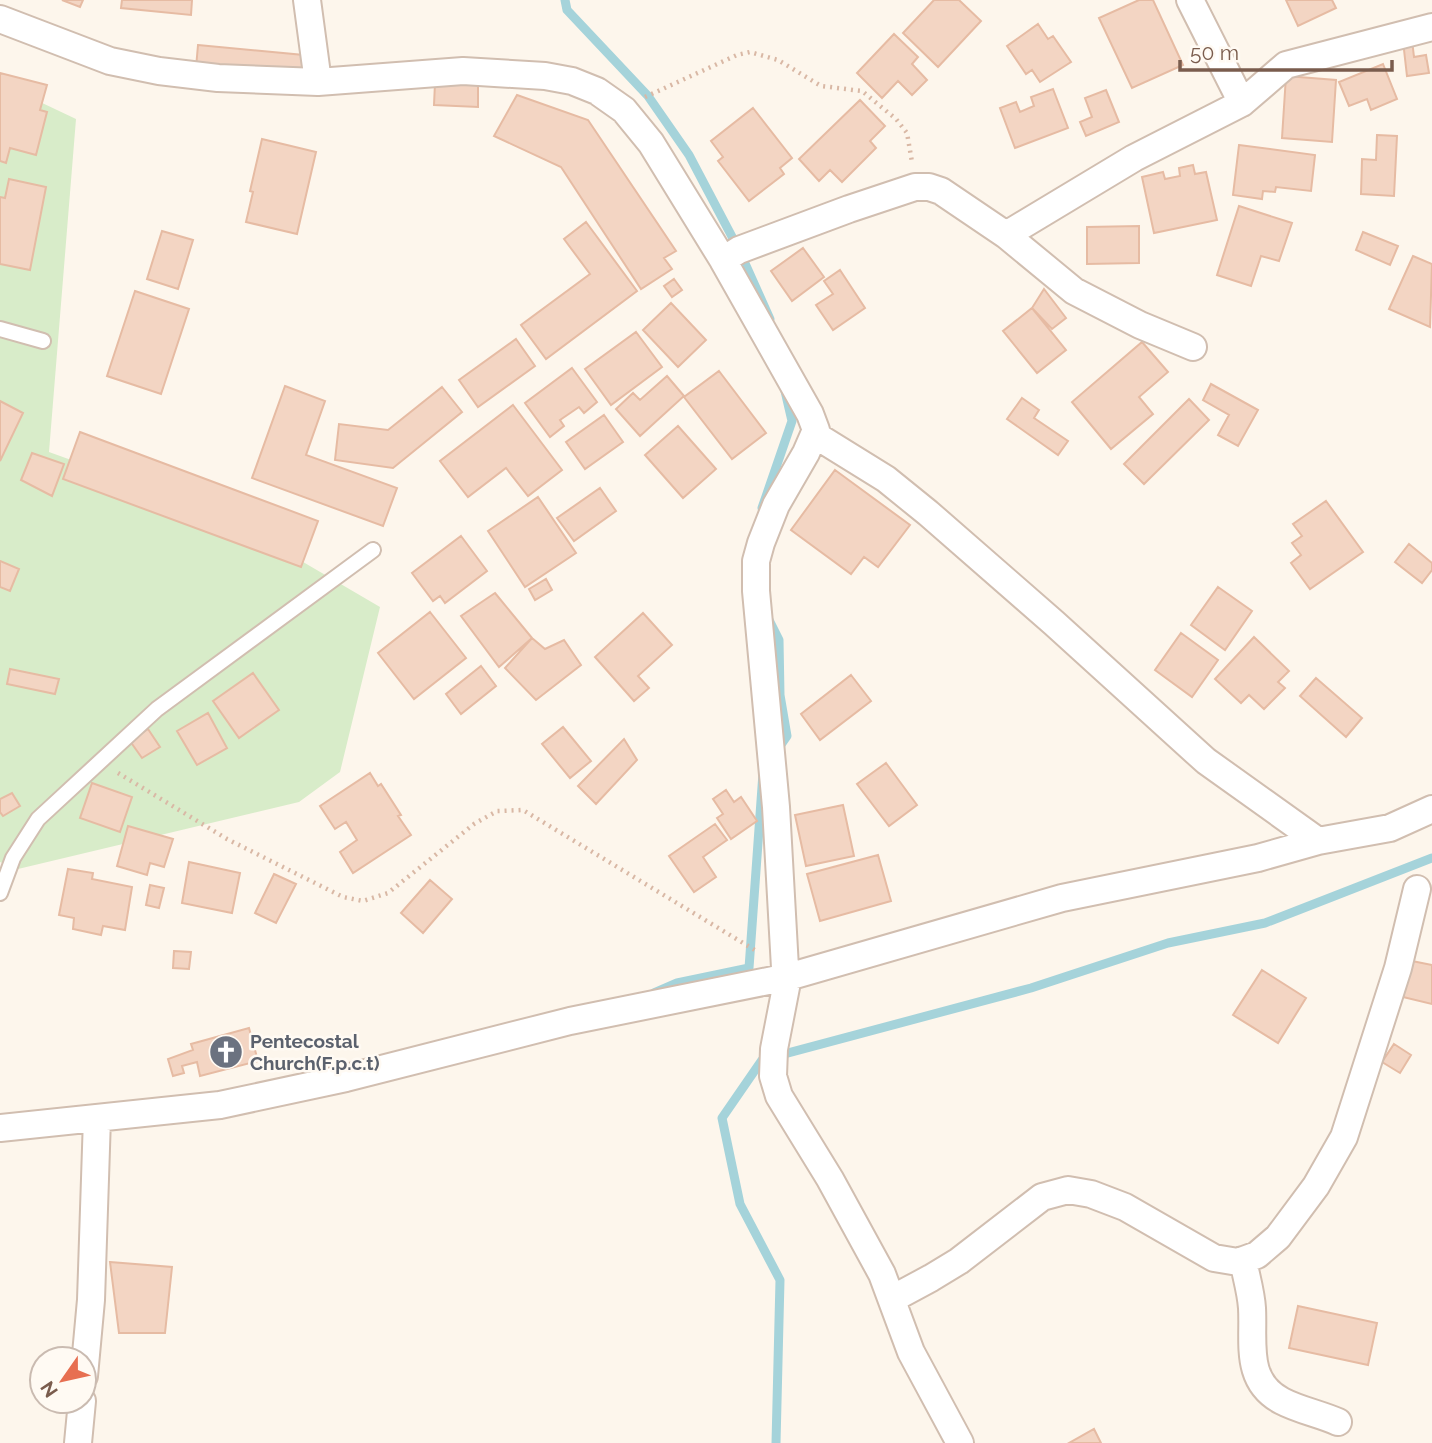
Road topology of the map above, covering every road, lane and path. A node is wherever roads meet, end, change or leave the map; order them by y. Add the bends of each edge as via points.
1 (307, 0) edge
2 (1190, 0) edge
3 (0, 19) edge
4 (1432, 27) edge
5 (318, 82) junction
6 (1242, 103) junction
7 (624, 110) junction
8 (915, 187) junction
9 (1006, 235) junction
10 (723, 260) junction
11 (0, 330) edge
12 (43, 341) dead end
13 (1193, 347) dead end
14 (814, 435) junction
15 (373, 550) dead end
16 (100, 761) junction
17 (1432, 809) edge
18 (1318, 841) junction
19 (1417, 888) dead end
20 (0, 893) edge
21 (787, 973) junction
22 (97, 1118) junction
23 (0, 1128) edge
24 (1243, 1260) junction
25 (892, 1298) junction
26 (87, 1345) edge
27 (81, 1415) edge
28 (1338, 1422) dead end
29 (78, 1443) edge
30 (960, 1443) edge

1 - 5 street
2 - 6 street
3 - 5 street via 110,61 159,71
4 - 6 street via 1286,65
5 - 7 street via 463,71 545,76 597,91
6 - 9 street via 1134,158
7 - 8 path via 750,52 778,60 821,86 862,91 907,133
7 - 10 street via 651,143
8 - 9 street via 941,191
8 - 10 street via 739,250
9 - 13 street via 1074,291
10 - 14 street via 810,414
11 - 12 lane
14 - 18 street via 886,479 1206,761
14 - 21 street via 776,505 756,561
15 - 16 lane via 156,709
16 - 20 lane via 38,819 13,858
16 - 21 path via 227,839 343,897 363,901 388,892 474,824 497,811 523,810
17 - 18 street via 1390,828
18 - 21 street via 1258,858 1062,898
19 - 24 street via 1398,968 1344,1136 1316,1186 1278,1237 1257,1255
21 - 22 street via 220,1105
21 - 25 street via 774,1049 773,1076 779,1096 830,1179
22 - 23 street
22 - 26 street
24 - 25 street via 1214,1258 1125,1207 1068,1190 1042,1197 959,1261
24 - 28 street via 1251,1303 1252,1363 1260,1378 1281,1401
25 - 30 street via 911,1352
27 - 29 street

